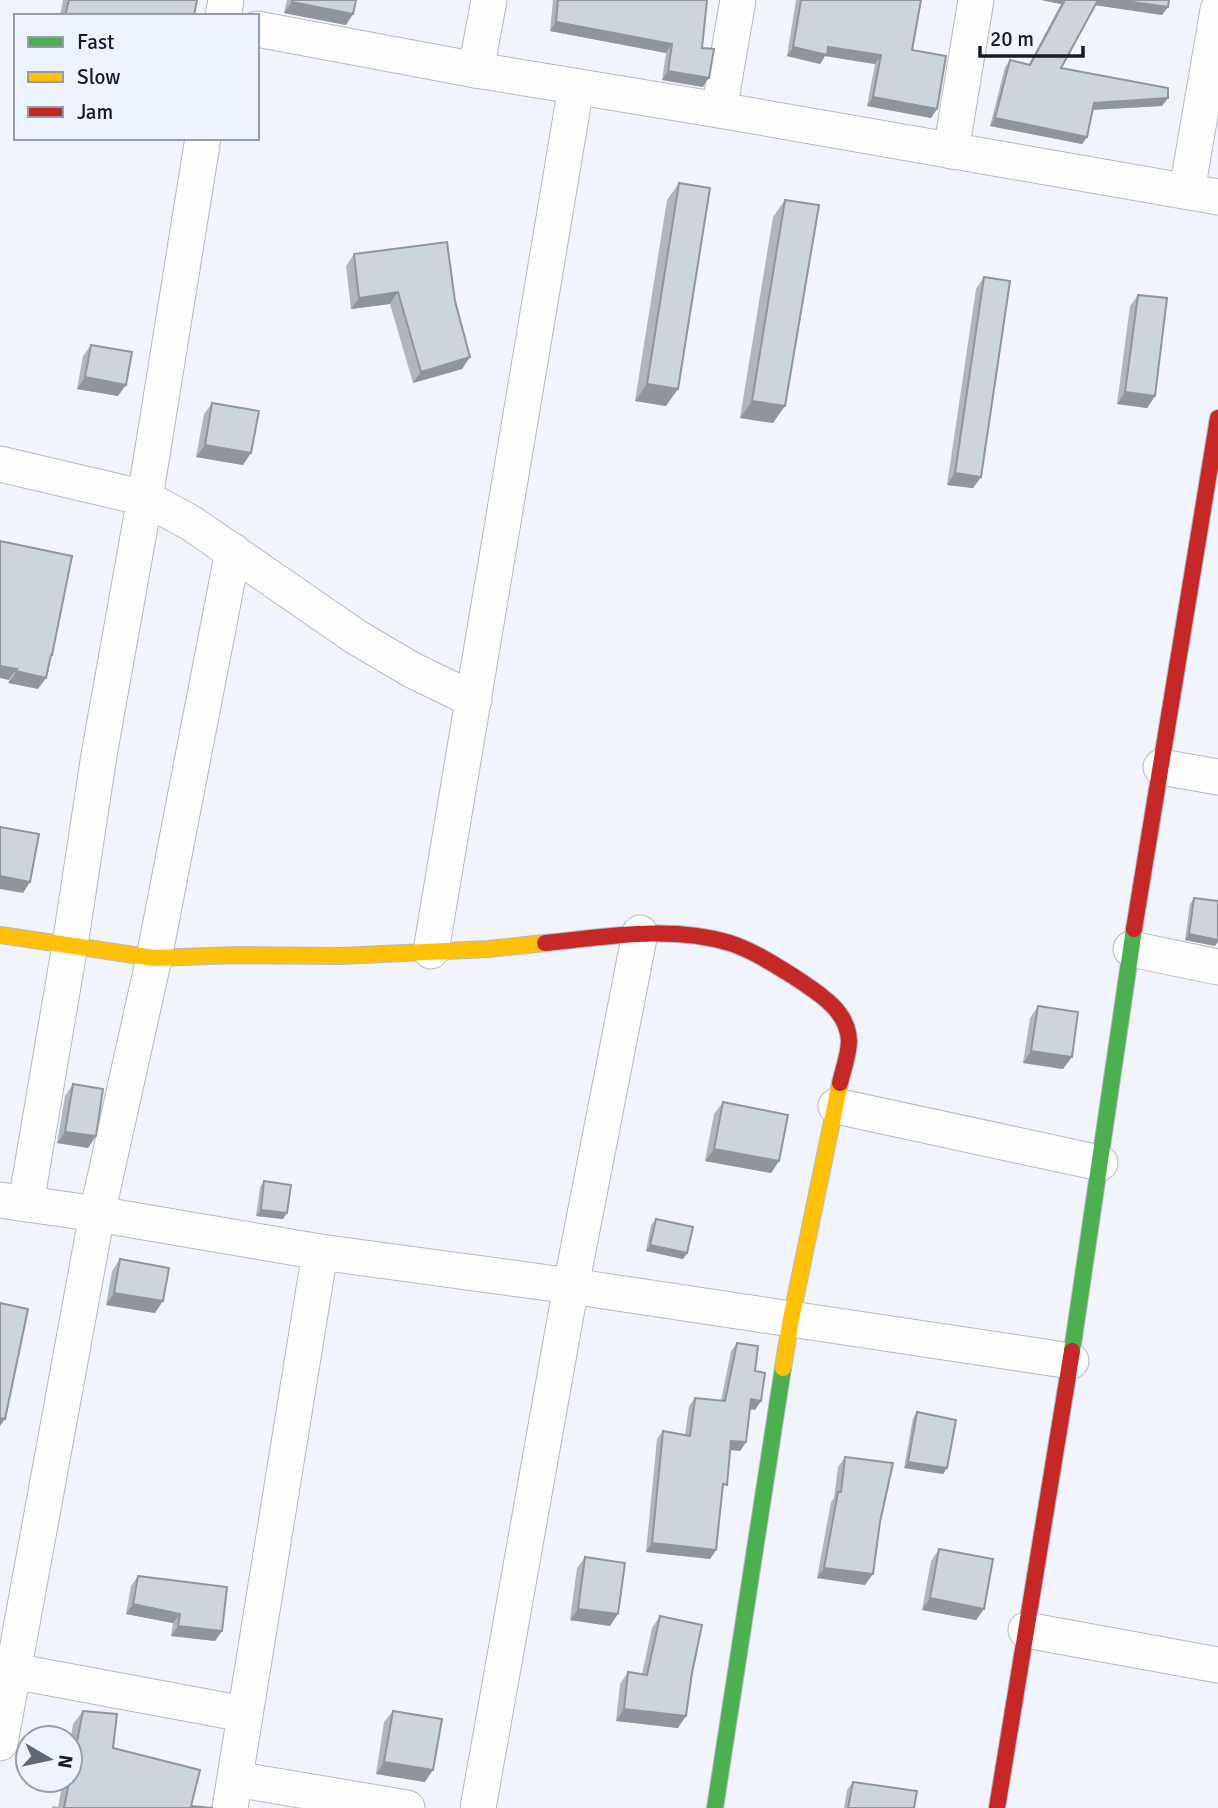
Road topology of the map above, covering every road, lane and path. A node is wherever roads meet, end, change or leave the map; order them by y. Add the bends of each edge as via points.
1 (489, 0) edge
2 (738, 0) edge
3 (976, 0) edge
4 (1218, 10) edge
5 (259, 29) edge
6 (476, 70) junction
7 (576, 87) junction
8 (719, 110) junction
9 (203, 140) edge
10 (951, 151) junction
11 (1203, 194) edge
12 (1218, 418) edge
13 (0, 464) edge
14 (1214, 469) edge
15 (145, 498) junction
16 (233, 551) junction
17 (474, 699) junction
18 (1161, 767) junction
19 (1218, 777) edge
20 (640, 933) junction
21 (0, 935) edge
22 (69, 946) junction
23 (1131, 949) junction
24 (432, 951) junction
25 (154, 958) junction
26 (1218, 967) edge
27 (836, 1106) junction
28 (1100, 1163) junction
29 (13, 1202) edge
30 (97, 1214) junction
31 (320, 1252) junction
32 (572, 1286) junction
33 (791, 1319) junction
34 (1071, 1361) junction
35 (1026, 1630) junction
36 (1218, 1665) edge
37 (13, 1671) junction
38 (244, 1714) junction
39 (0, 1743) edge
40 (232, 1794) edge
41 (407, 1808) edge
42 (478, 1808) edge
43 (715, 1808) edge
44 (997, 1808) edge

1 - 6 street
2 - 8 street
3 - 10 street
4 - 11 street
5 - 6 street
6 - 7 street
7 - 8 street
7 - 17 street
8 - 10 street
9 - 15 street
10 - 11 street
12 - 14 street
13 - 15 street
14 - 18 street
15 - 16 street
15 - 22 street
16 - 17 street via 356,637
16 - 25 street
17 - 24 street
18 - 19 street
18 - 23 street
20 - 24 street
20 - 27 street via 706,937 732,944 763,957 823,996 838,1012 849,1042
20 - 32 street
21 - 22 street
22 - 25 street
22 - 29 street
23 - 26 street
23 - 28 street
24 - 25 street
25 - 30 street
27 - 28 street
27 - 33 street
28 - 34 street
29 - 30 street
30 - 31 street
30 - 37 street
31 - 32 street
31 - 38 street
32 - 33 street
32 - 42 street
33 - 34 street
33 - 43 street
34 - 35 street
35 - 36 street
35 - 44 street
37 - 38 street
37 - 39 street
38 - 40 street
40 - 41 street

